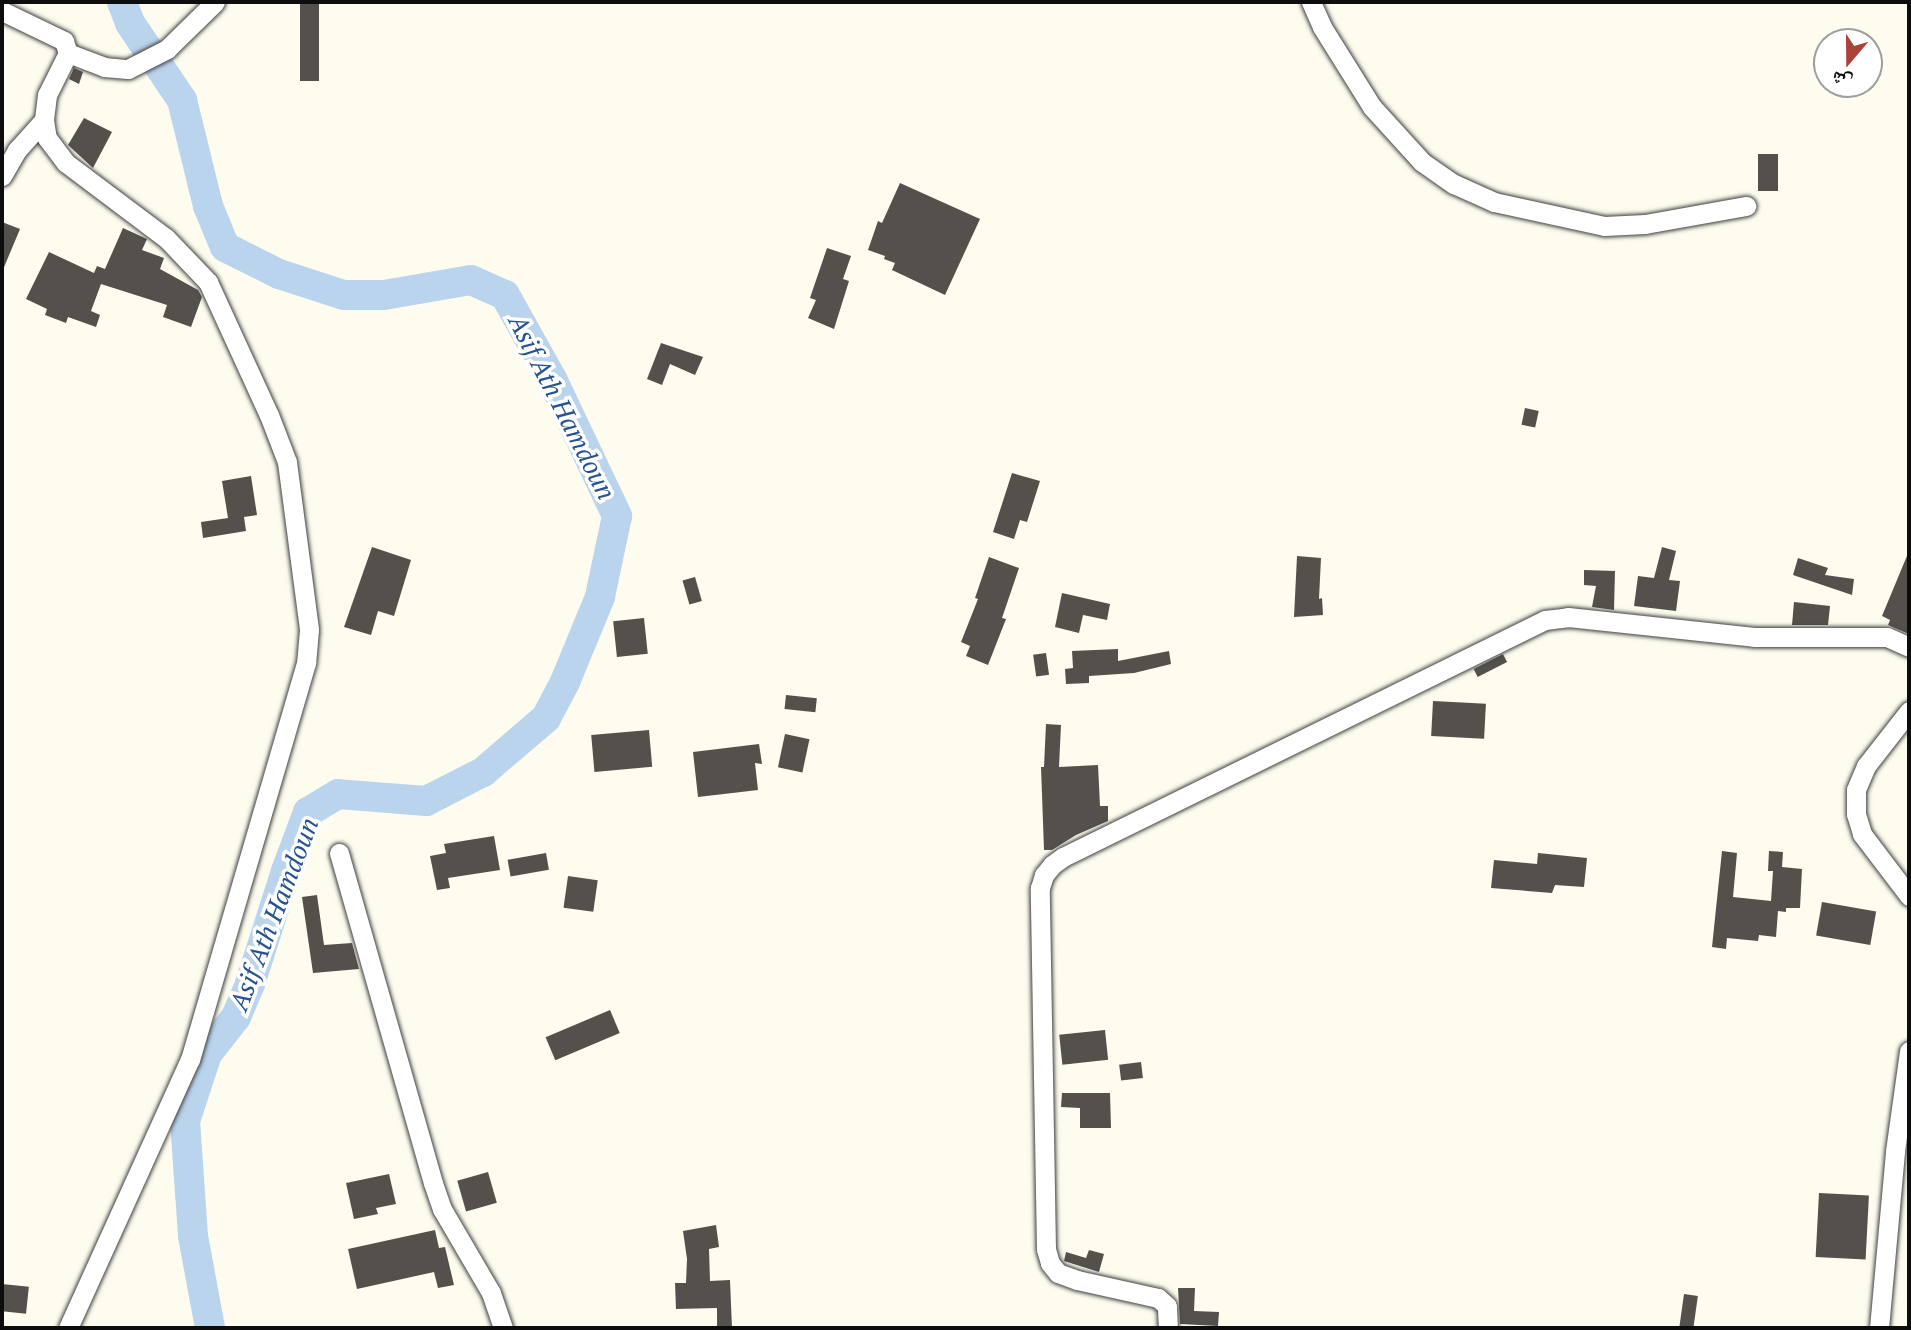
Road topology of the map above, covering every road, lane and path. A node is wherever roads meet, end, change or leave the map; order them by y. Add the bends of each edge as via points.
1 (215, 2) edge
2 (1311, 2) edge
3 (2, 11) edge
4 (68, 53) junction
5 (44, 120) junction
6 (2, 176) edge
7 (1746, 206) dead end
8 (1909, 647) edge
9 (1909, 711) edge
10 (339, 853) dead end
11 (1909, 896) edge
12 (1909, 1051) edge
13 (68, 1328) edge
14 (503, 1328) edge
15 (1168, 1328) edge
16 (1879, 1328) edge

1 - 4 street via 167,49 128,69 104,67
2 - 7 street via 1372,107 1422,162 1454,184 1494,202 1604,226 1645,224
3 - 4 street via 56,35
4 - 5 street via 47,95
5 - 6 street via 17,150
5 - 13 street via 47,138 66,163 166,238 208,282 287,462 309,630 306,663 190,1059
8 - 15 street via 1887,637 1755,637 1568,617 1545,620 1052,865 1040,888 1046,1249 1058,1273 1158,1298 1167,1306
9 - 11 street via 1866,766 1856,790 1856,814 1862,834
10 - 14 street via 433,1183 442,1209 491,1293
12 - 16 street

